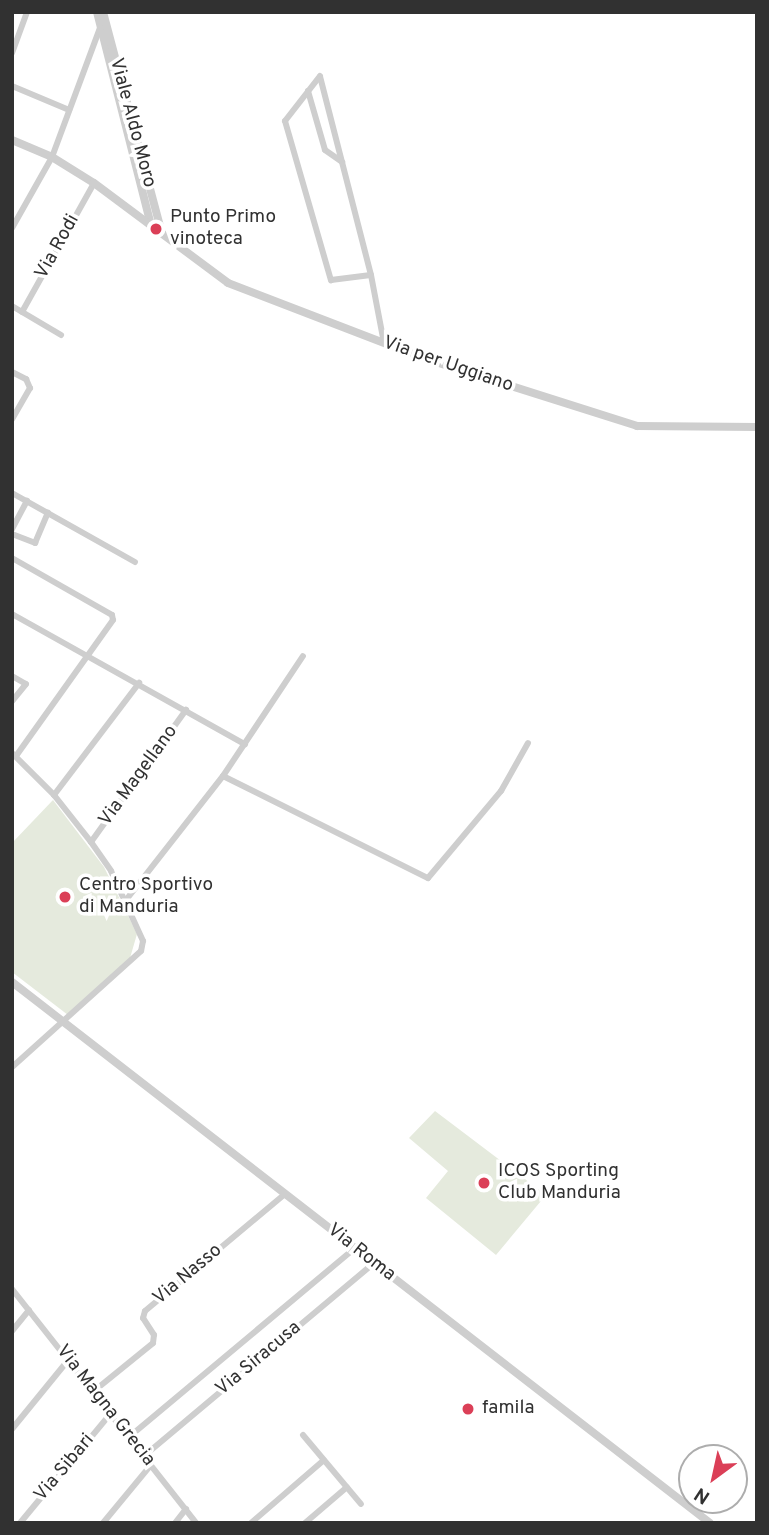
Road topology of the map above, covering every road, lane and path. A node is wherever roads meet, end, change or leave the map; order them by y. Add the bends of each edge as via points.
1 (27, 12) edge
2 (97, 12) edge
3 (103, 12) edge
4 (101, 27) junction
5 (13, 49) edge
6 (12, 86) edge
7 (308, 92) junction
8 (69, 110) junction
9 (12, 140) edge
10 (51, 157) junction
11 (342, 162) junction
12 (94, 183) junction
13 (151, 225) junction
14 (12, 228) edge
15 (162, 233) junction
16 (371, 275) junction
17 (12, 306) edge
18 (22, 312) junction
19 (61, 335) dead end
20 (384, 343) junction
21 (12, 372) edge
22 (12, 419) edge
23 (757, 426) edge
24 (12, 493) edge
25 (27, 501) junction
26 (48, 513) junction
27 (12, 531) edge
28 (12, 558) edge
29 (135, 562) dead end
30 (12, 614) edge
31 (87, 656) junction
32 (303, 656) dead end
33 (12, 676) edge
34 (139, 683) junction
35 (12, 701) edge
36 (186, 710) junction
37 (528, 743) dead end
38 (246, 744) junction
39 (14, 754) edge
40 (223, 776) junction
41 (54, 795) junction
42 (91, 842) junction
43 (126, 900) junction
44 (12, 982) edge
45 (64, 1021) junction
46 (12, 1067) edge
47 (285, 1194) junction
48 (355, 1248) junction
49 (374, 1263) junction
50 (12, 1289) edge
51 (29, 1310) junction
52 (12, 1331) edge
53 (69, 1359) junction
54 (94, 1391) junction
55 (111, 1413) junction
56 (12, 1429) edge
57 (303, 1435) dead end
58 (129, 1437) junction
59 (144, 1456) junction
60 (324, 1460) junction
61 (151, 1465) junction
62 (347, 1488) junction
63 (361, 1504) dead end
64 (186, 1509) junction
65 (20, 1523) edge
66 (103, 1523) edge
67 (175, 1523) edge
68 (196, 1523) edge
69 (251, 1523) edge
70 (305, 1523) edge
71 (710, 1523) edge

1 - 5 street
2 - 4 street, Viale Aldo Moro
3 - 15 street, Viale Aldo Moro
4 - 8 street
4 - 13 street, Viale Aldo Moro
6 - 8 street
7 - 11 street via 325,150
7 - 11 street via 320,76
7 - 16 street via 285,121 331,280
8 - 10 street
9 - 10 street
10 - 12 street
10 - 14 street
11 - 16 street
12 - 13 street
12 - 18 street, Via Rodi
13 - 15 street, Via per Uggiano
15 - 20 street, Via per Uggiano via 228,284
16 - 20 street
17 - 18 street
18 - 19 street
20 - 23 street, Via per Uggiano via 637,426
21 - 22 street via 26,379 30,388
24 - 25 street
25 - 26 street
25 - 27 street
26 - 27 street via 35,543
26 - 29 street
28 - 31 street via 112,615 112,623
30 - 31 street
31 - 34 street
31 - 39 street
32 - 38 street
33 - 35 street via 26,684
34 - 36 street
34 - 41 street
36 - 38 street
36 - 42 street, Via Magellano
37 - 40 street via 501,791 428,878
38 - 40 street
39 - 41 street
40 - 43 street
41 - 42 street
42 - 43 street
43 - 45 street via 140,928 141,951
44 - 45 street, Via Roma
45 - 46 street
45 - 47 street, Via Roma
47 - 48 street, Via Roma
47 - 54 street, Via Nasso via 142,1314 154,1335 153,1343
48 - 49 street, Via Roma
48 - 58 street
49 - 59 street, Via Siracusa
49 - 71 street, Via Roma
50 - 51 street, Via Magna Grecia
51 - 52 street
51 - 53 street, Via Magna Grecia
53 - 54 street, Via Magna Grecia
53 - 56 street
54 - 55 street, Via Magna Grecia
55 - 58 street, Via Magna Grecia
55 - 65 street, Via Sibari
57 - 60 street
58 - 59 street, Via Magna Grecia
59 - 61 street, Via Magna Grecia
60 - 62 street
60 - 69 street
61 - 64 street, Via Magna Grecia
61 - 66 street
62 - 63 street
62 - 70 street
64 - 67 street
64 - 68 street, Via Magna Grecia

